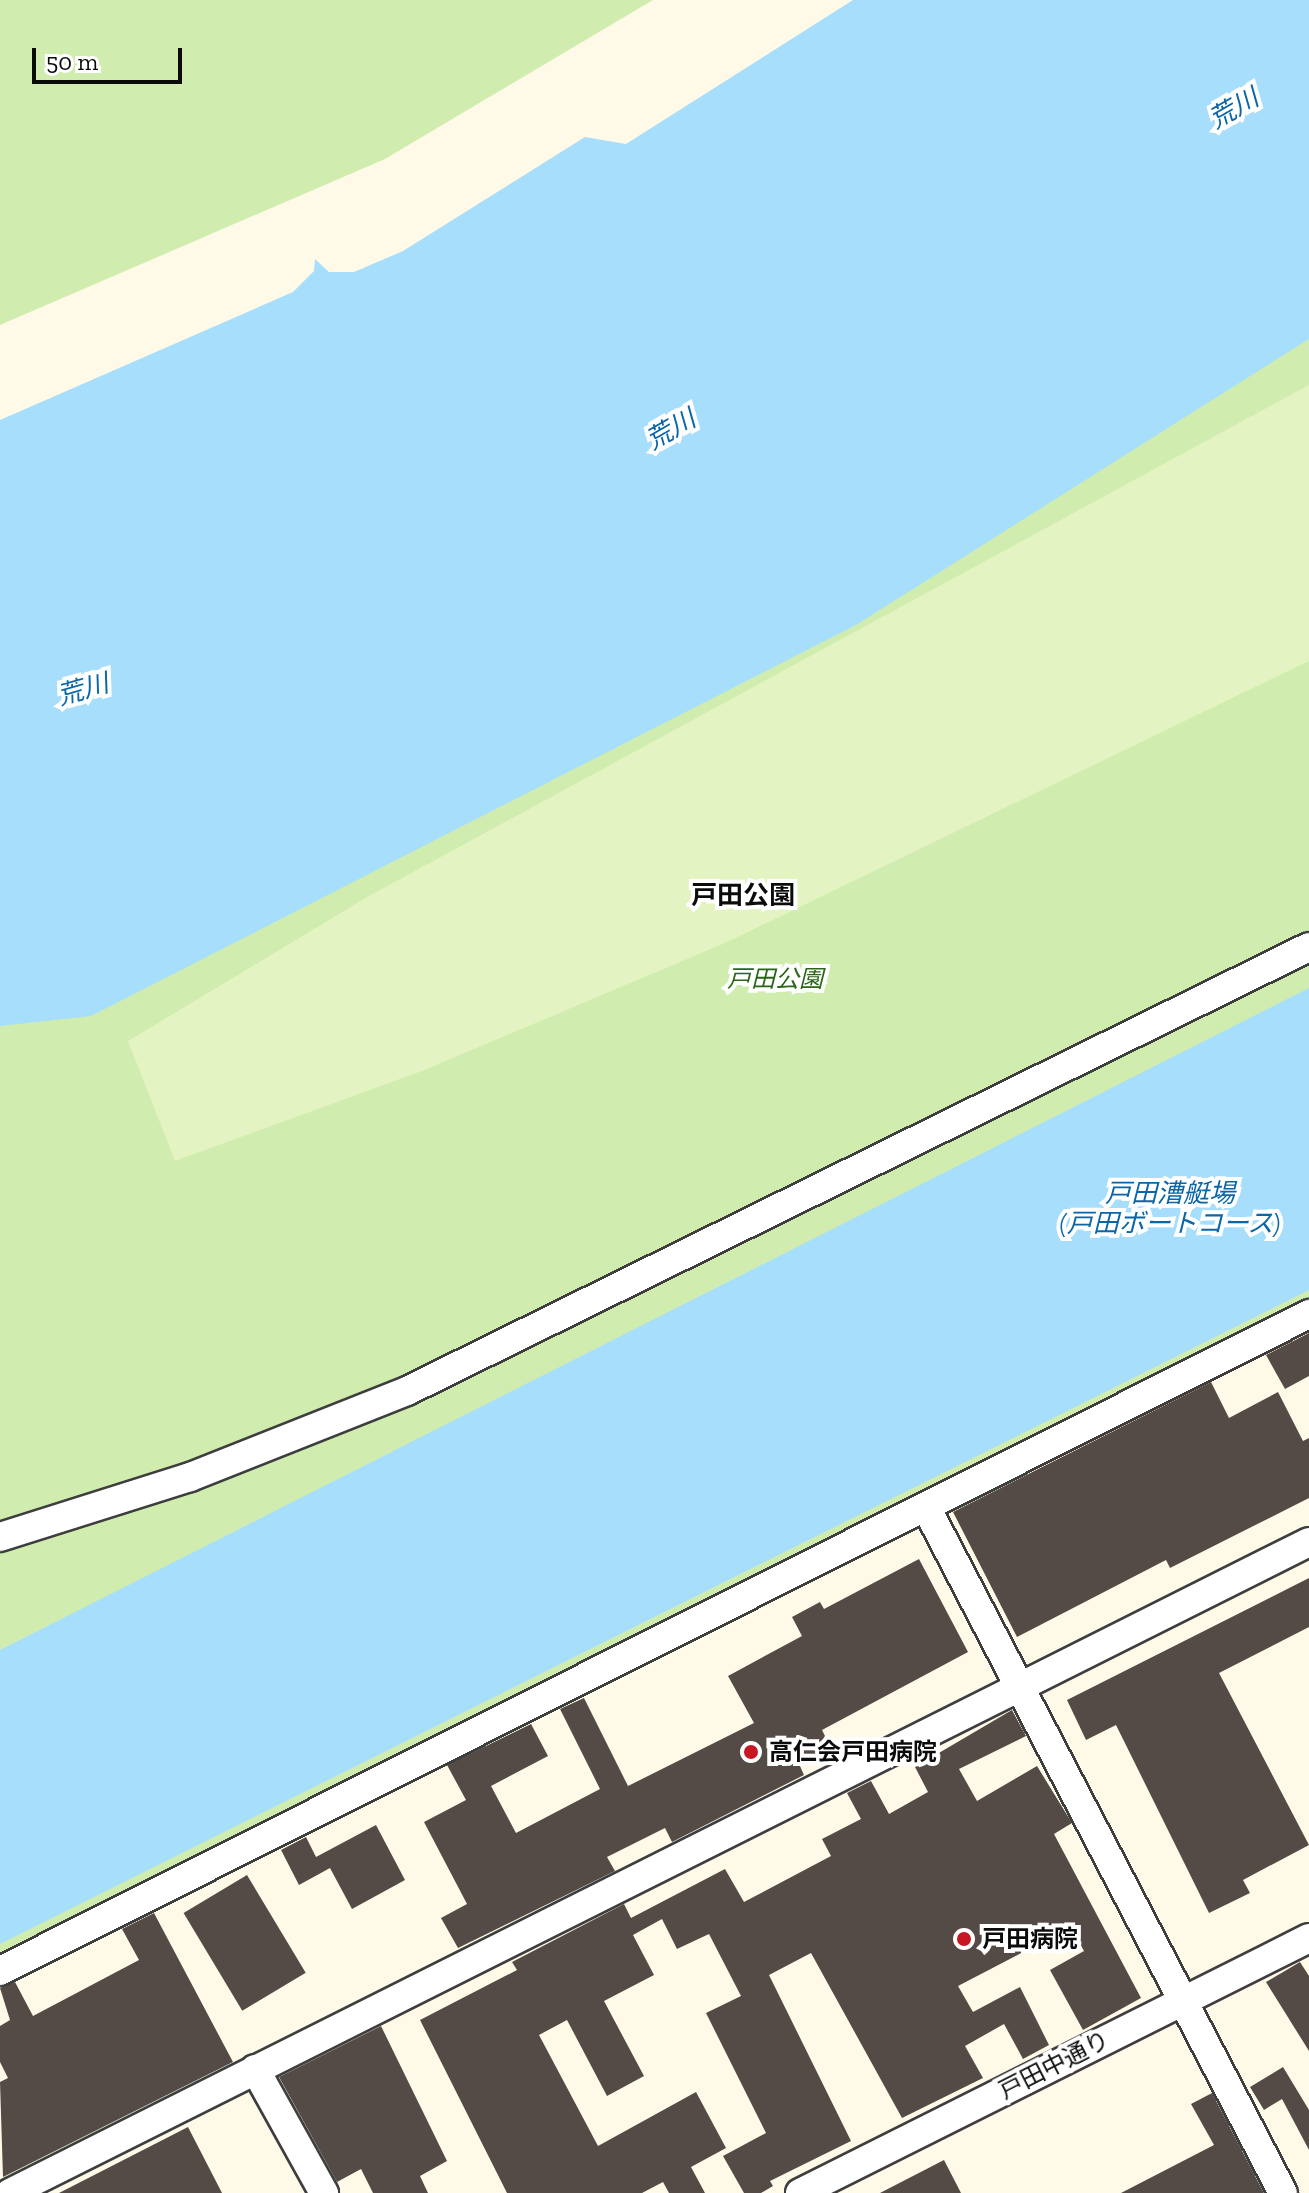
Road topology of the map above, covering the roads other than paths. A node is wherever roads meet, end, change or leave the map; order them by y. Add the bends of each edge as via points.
1 (1309, 947) edge
2 (1309, 1314) edge
3 (926, 1507) junction
4 (0, 1537) edge
5 (1309, 1542) edge
6 (1019, 1686) junction
7 (1309, 1938) edge
8 (0, 1971) edge
9 (1183, 2001) junction
10 (255, 2069) junction
11 (10, 2193) edge
12 (324, 2193) edge
13 (800, 2193) edge
14 (1283, 2193) edge

1 - 4 street via 407,1391 190,1477
2 - 3 street
3 - 6 street
3 - 8 street
5 - 6 street
6 - 9 street
6 - 10 street
7 - 9 street, 戸田中通り
9 - 13 street, 戸田中通り
9 - 14 street
10 - 11 street
10 - 12 street

